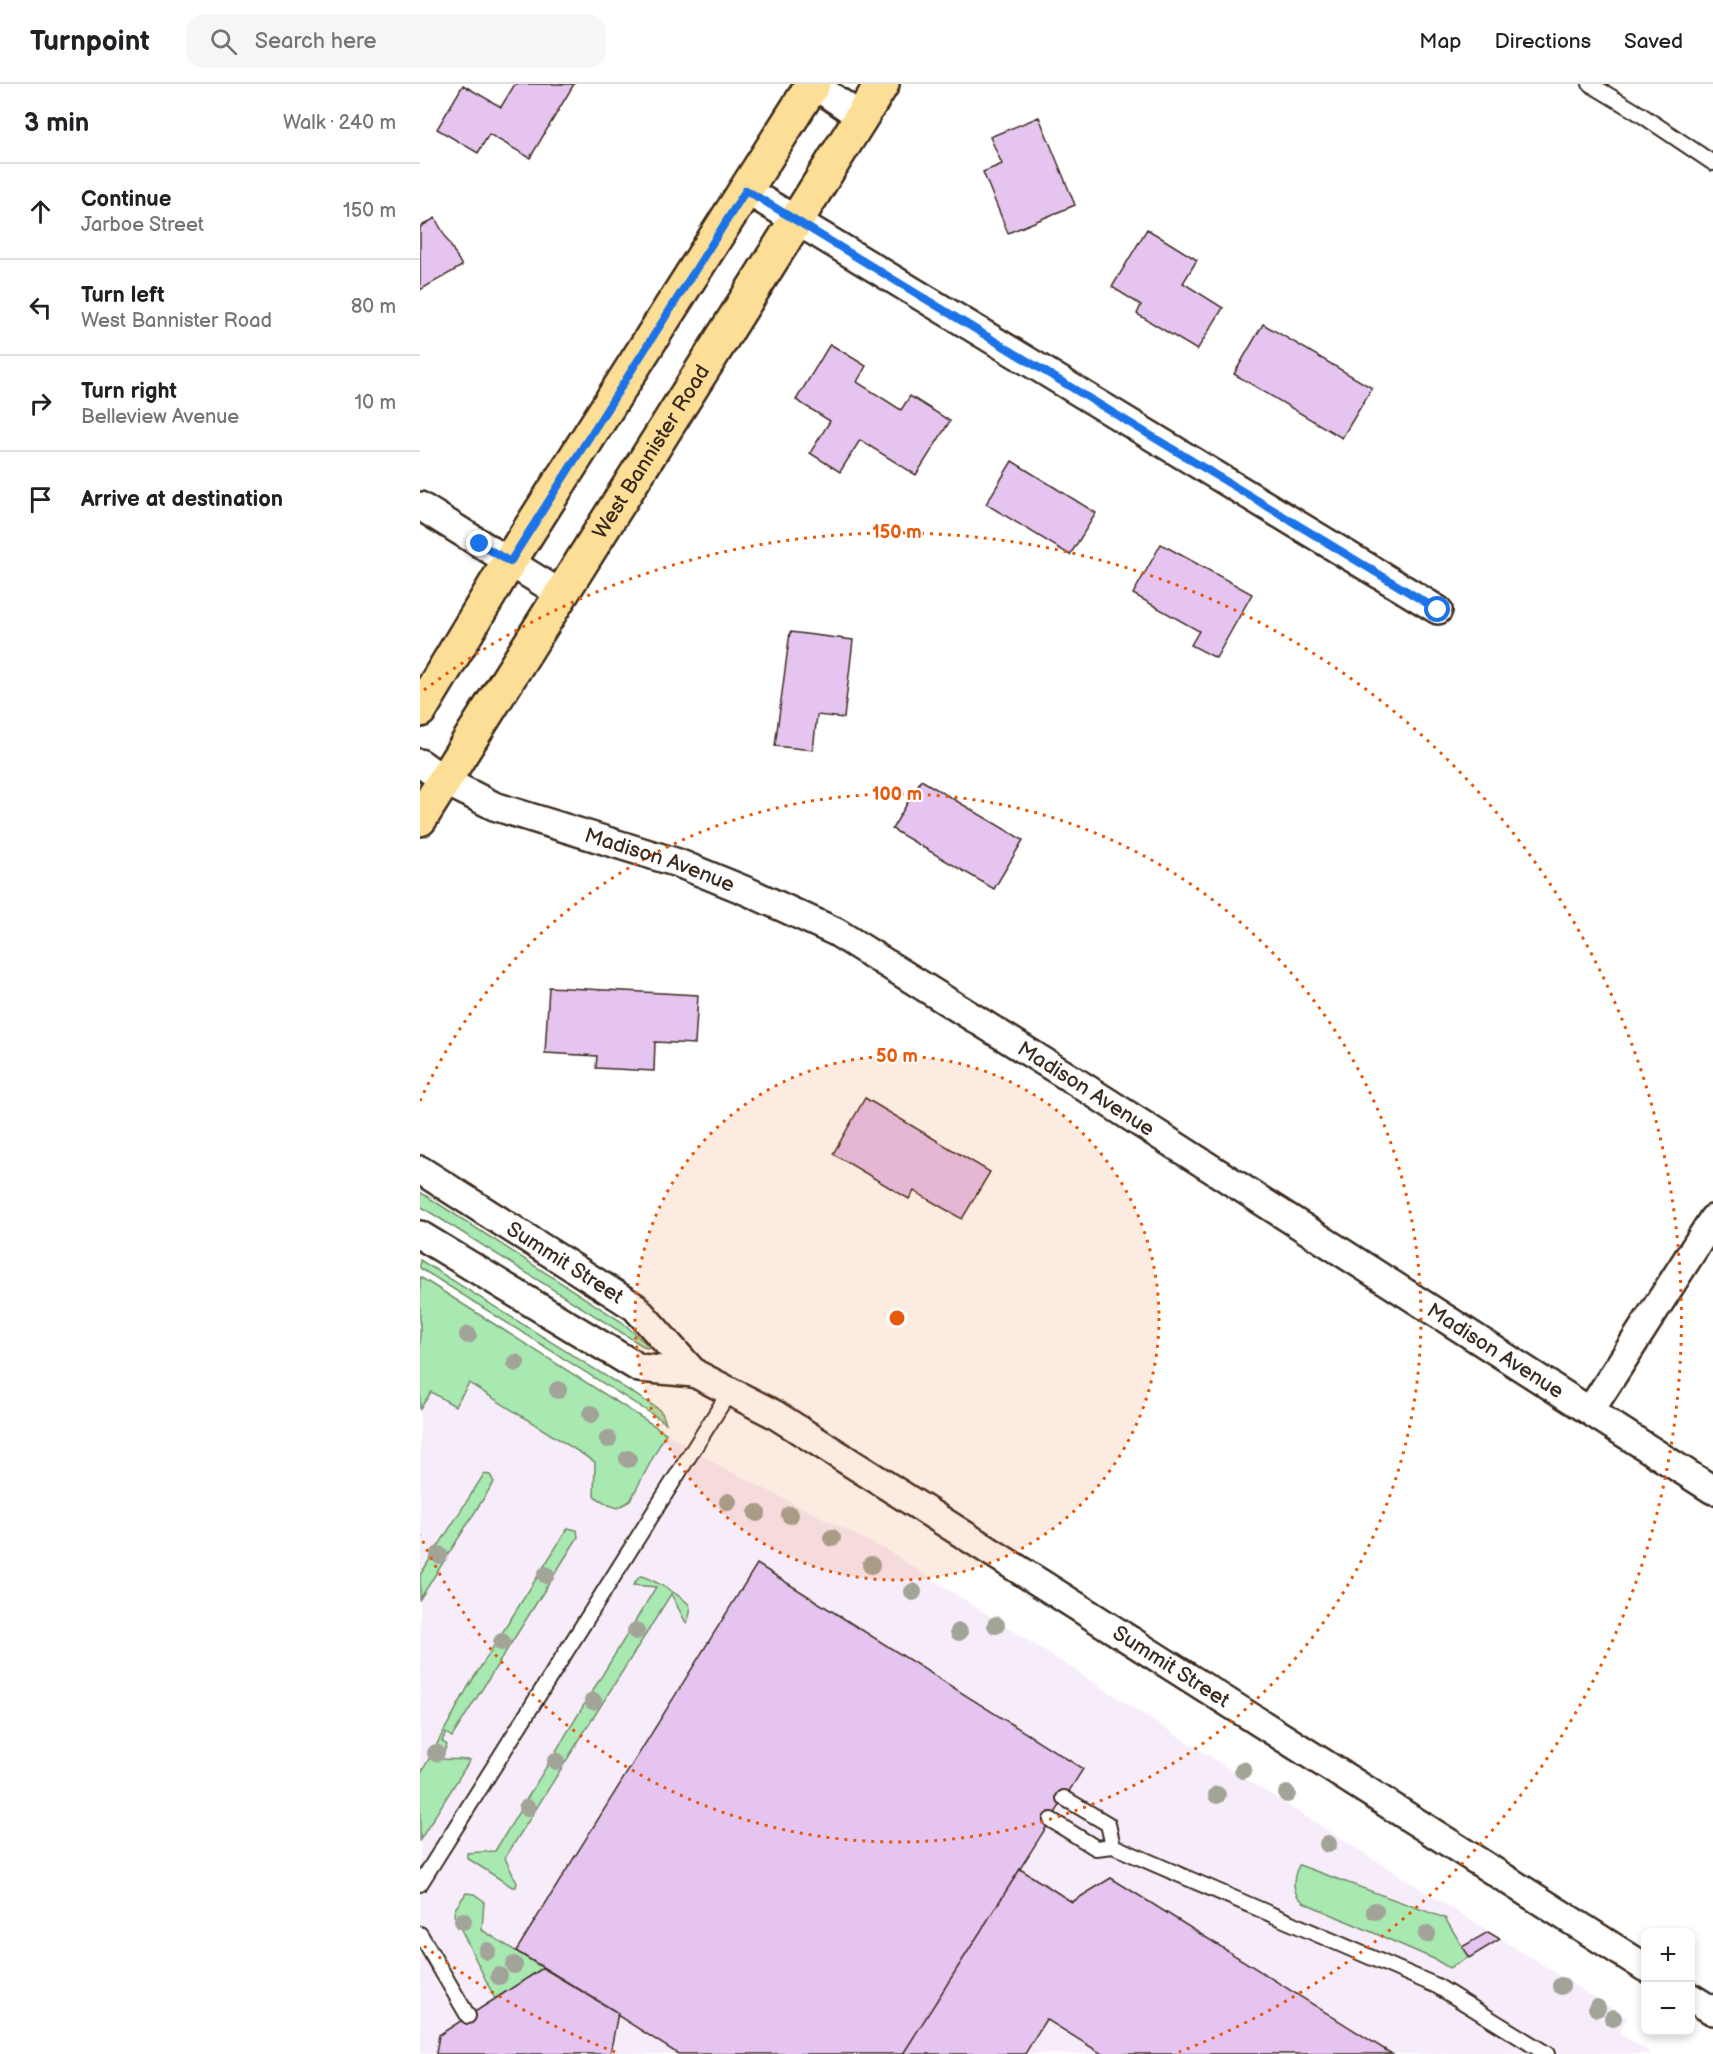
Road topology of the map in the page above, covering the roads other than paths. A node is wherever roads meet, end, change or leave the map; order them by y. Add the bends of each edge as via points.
1 (813, 84) edge
2 (882, 84) edge
3 (1590, 84) edge
4 (861, 117) junction
5 (1713, 163) edge
6 (746, 190) junction
7 (795, 221) junction
8 (420, 506) edge
9 (510, 562) junction
10 (561, 594) junction
11 (1438, 610) dead end
12 (420, 710) edge
13 (433, 772) edge
14 (420, 819) edge
15 (420, 1170) edge
16 (1713, 1219) edge
17 (420, 1235) edge
18 (694, 1373) junction
19 (730, 1391) junction
20 (1590, 1411) junction
21 (1713, 1490) edge
22 (1064, 1798) dead end
23 (1051, 1820) dead end
24 (1113, 1846) junction
25 (420, 1884) edge
26 (420, 1934) edge
27 (1641, 1965) edge
28 (1695, 1999) edge
29 (1713, 2011) edge
30 (468, 2016) dead end
31 (1547, 2054) edge

1 - 4 street
1 - 6 main road
2 - 4 main road, West Bannister Road
3 - 5 lane
4 - 7 main road, West Bannister Road
6 - 7 street
6 - 9 main road
7 - 10 main road, West Bannister Road
7 - 11 street
8 - 9 street
9 - 10 street
9 - 12 main road
10 - 13 main road, West Bannister Road
13 - 14 main road, West Bannister Road
13 - 20 street, Madison Avenue via 494,806 678,862 836,932
15 - 18 street, Summit Street via 635,1307
16 - 20 street
17 - 18 street, Summit Street via 639,1368
18 - 19 street, Summit Street
19 - 25 lane
19 - 27 street, Summit Street via 774,1414
20 - 21 street, Madison Avenue
22 - 24 lane via 1108,1824
23 - 24 lane via 1096,1848
24 - 31 lane via 1437,1986
26 - 30 lane
28 - 29 street

